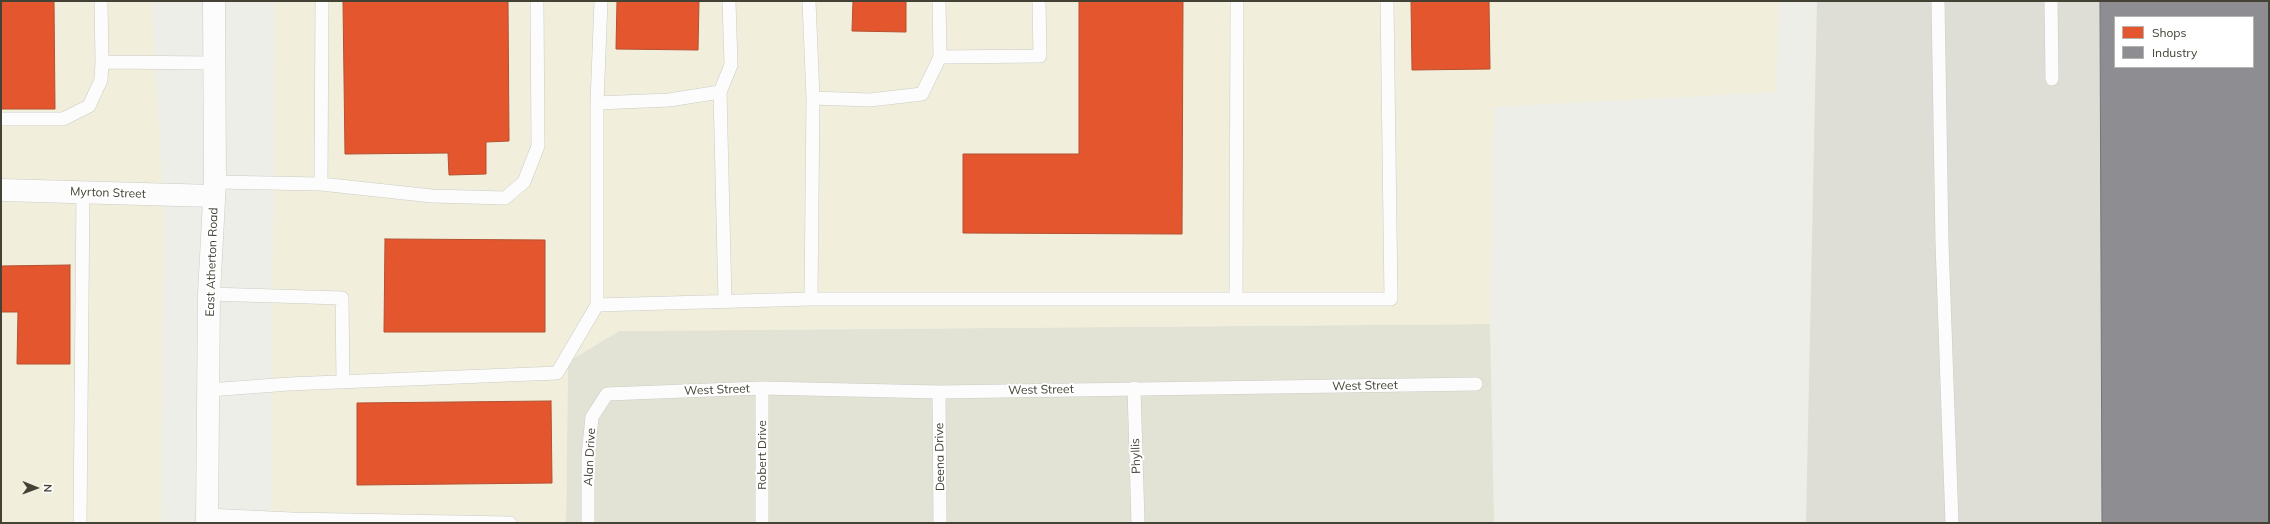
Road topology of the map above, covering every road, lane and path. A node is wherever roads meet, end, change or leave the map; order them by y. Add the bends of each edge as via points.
1 (101, 1) edge
2 (214, 1) edge
3 (322, 1) edge
4 (537, 1) edge
5 (601, 1) edge
6 (729, 1) edge
7 (809, 1) edge
8 (939, 1) edge
9 (1039, 1) edge
10 (1237, 1) edge
11 (1388, 1) edge
12 (1938, 1) edge
13 (2051, 1) edge
14 (940, 57) junction
15 (102, 62) junction
16 (214, 63) junction
17 (2052, 79) dead end
18 (720, 92) junction
19 (813, 98) junction
20 (597, 103) junction
21 (1, 119) edge
22 (321, 184) junction
23 (215, 189) junction
24 (1, 190) edge
25 (83, 192) junction
26 (209, 294) junction
27 (1236, 298) junction
28 (811, 299) junction
29 (725, 301) junction
30 (597, 305) junction
31 (343, 382) junction
32 (1476, 384) dead end
33 (762, 388) junction
34 (1134, 388) junction
35 (209, 390) junction
36 (939, 392) junction
37 (607, 394) joint
38 (207, 519) edge
39 (292, 521) edge
40 (80, 523) edge
41 (510, 523) edge
42 (588, 523) edge
43 (762, 523) edge
44 (940, 523) edge
45 (1138, 523) edge
46 (1952, 523) edge

1 - 15 lane
2 - 16 street, East Atherton Road
3 - 22 lane
4 - 22 lane via 538,146 524,182 505,198 432,196
5 - 20 lane
6 - 18 lane via 731,65
7 - 19 lane
8 - 14 lane
9 - 14 lane via 1040,56
10 - 27 lane
11 - 27 lane via 1391,299
12 - 46 lane via 1942,243
13 - 17 lane
14 - 19 lane via 922,94 870,100
15 - 16 lane
15 - 21 lane via 101,80 89,106 63,119
16 - 23 street, East Atherton Road
18 - 20 lane via 669,100
18 - 29 lane
19 - 28 lane
20 - 30 lane
22 - 23 lane
23 - 25 street, Myrton Street
23 - 26 street, East Atherton Road
24 - 25 street, Myrton Street
25 - 40 lane
26 - 31 lane via 342,298
26 - 35 street, East Atherton Road
27 - 28 lane
28 - 29 lane
29 - 30 lane
30 - 31 lane via 557,373
31 - 35 lane
32 - 34 lane, West Street
33 - 36 lane, West Street
33 - 37 lane, West Street
33 - 43 lane, Robert Drive
34 - 36 lane, West Street
34 - 45 lane, Phyllis
35 - 38 street, East Atherton Road
36 - 44 lane, Deena Drive
37 - 42 lane, Alan Drive via 592,417 588,456
38 - 39 lane
39 - 41 lane

